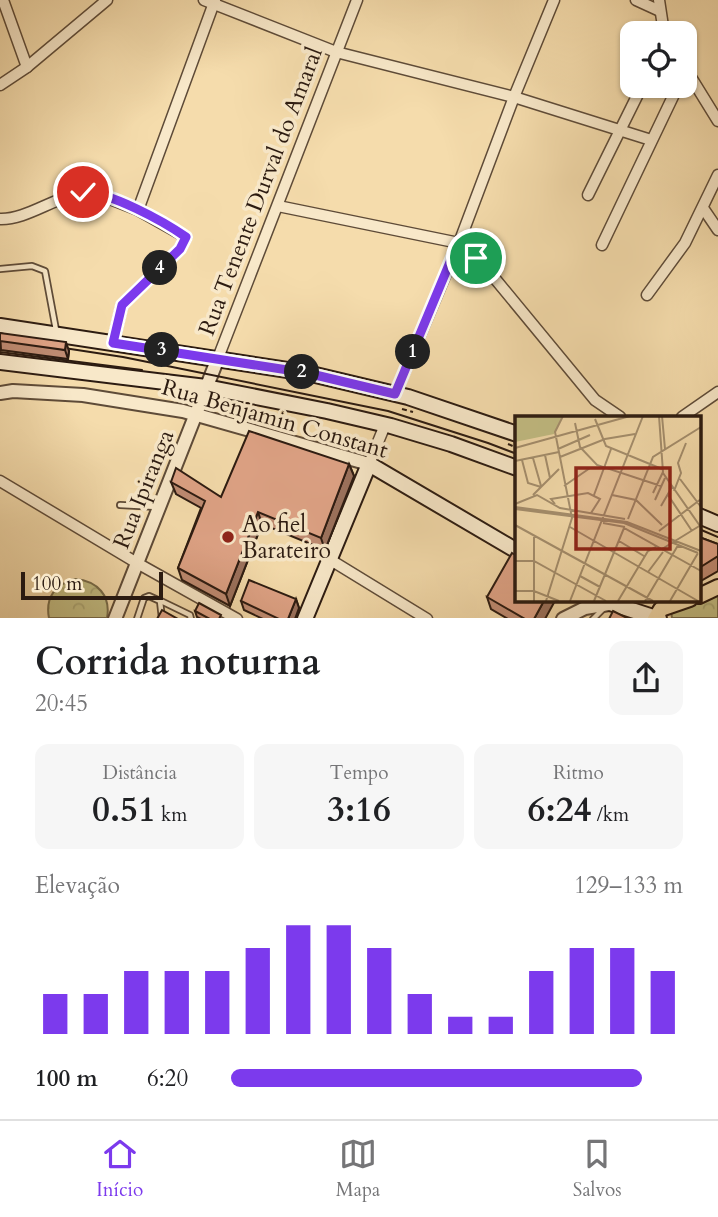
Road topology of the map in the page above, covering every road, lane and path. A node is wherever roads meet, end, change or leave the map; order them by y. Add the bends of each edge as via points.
1 (3, 0) edge
2 (107, 0) edge
3 (357, 0) edge
4 (554, 0) edge
5 (636, 0) edge
6 (211, 1) edge
7 (660, 5) edge
8 (336, 52) junction
9 (27, 67) junction
10 (0, 85) edge
11 (697, 89) edge
12 (514, 97) junction
13 (636, 98) edge
14 (672, 98) edge
15 (718, 121) edge
16 (621, 129) junction
17 (651, 140) junction
18 (718, 175) edge
19 (588, 195) dead end
20 (278, 206) junction
21 (703, 208) junction
22 (138, 210) junction
23 (0, 219) edge
24 (718, 230) edge
25 (458, 243) junction
26 (602, 244) dead end
27 (0, 269) edge
28 (647, 295) dead end
29 (0, 326) edge
30 (57, 335) junction
31 (113, 343) junction
32 (218, 358) junction
33 (0, 362) edge
34 (206, 387) junction
35 (718, 392) edge
36 (0, 393) edge
37 (396, 400) junction
38 (195, 414) junction
39 (421, 414) dead end
40 (619, 416) edge
41 (683, 416) edge
42 (385, 425) junction
43 (511, 439) edge
44 (369, 464) junction
45 (515, 467) edge
46 (0, 481) edge
47 (120, 505) dead end
48 (700, 506) edge
49 (159, 507) junction
50 (718, 514) edge
51 (700, 516) edge
52 (718, 524) edge
53 (515, 550) edge
54 (330, 559) junction
55 (137, 563) junction
56 (718, 587) edge
57 (700, 596) edge
58 (160, 601) junction
59 (682, 601) edge
60 (603, 602) edge
61 (651, 617) edge
62 (115, 618) edge
63 (137, 618) edge
64 (162, 618) edge
65 (191, 618) edge
66 (233, 618) edge
67 (305, 618) edge
68 (428, 618) edge
69 (563, 618) edge
70 (593, 618) edge

1 - 9 street
2 - 9 street
3 - 8 street, Rua Tenente Durval do Amaral
4 - 12 street
5 - 7 street
6 - 8 street
6 - 22 street
8 - 12 street
8 - 20 street, Rua Tenente Durval do Amaral
9 - 10 street
11 - 15 street
12 - 16 street
12 - 25 street
13 - 16 street
14 - 17 street
16 - 17 street
16 - 19 street
17 - 26 street
18 - 21 street
20 - 25 street
20 - 32 street, Rua Tenente Durval do Amaral
21 - 24 street
21 - 28 street via 685,243
22 - 23 street via 83,192
22 - 31 street via 186,237 180,249 122,305
25 - 37 street
25 - 40 street via 487,269 595,400
27 - 30 lane via 32,265 45,271
29 - 30 main road
30 - 31 main road
31 - 32 main road
32 - 34 street
32 - 37 main road via 307,373
33 - 34 main road
34 - 38 street
34 - 42 main road
35 - 41 street
36 - 38 street, Rua Benjamin Constant via 83,395
37 - 39 path
37 - 43 main road via 475,418
38 - 44 street, Rua Benjamin Constant
38 - 49 street, Rua Ipiranga
42 - 44 street
42 - 45 main road
44 - 53 main road, Rua Benjamin Constant
44 - 54 main road
46 - 55 street
47 - 49 lane
48 - 50 main road
49 - 55 street, Rua Ipiranga
51 - 52 main road
54 - 67 main road
54 - 68 street
55 - 62 street, Rua Ipiranga
55 - 66 street
56 - 57 main road
58 - 63 lane via 144,598
58 - 64 lane
58 - 65 lane
59 - 61 main road
60 - 61 main road
60 - 69 street
60 - 70 lane

